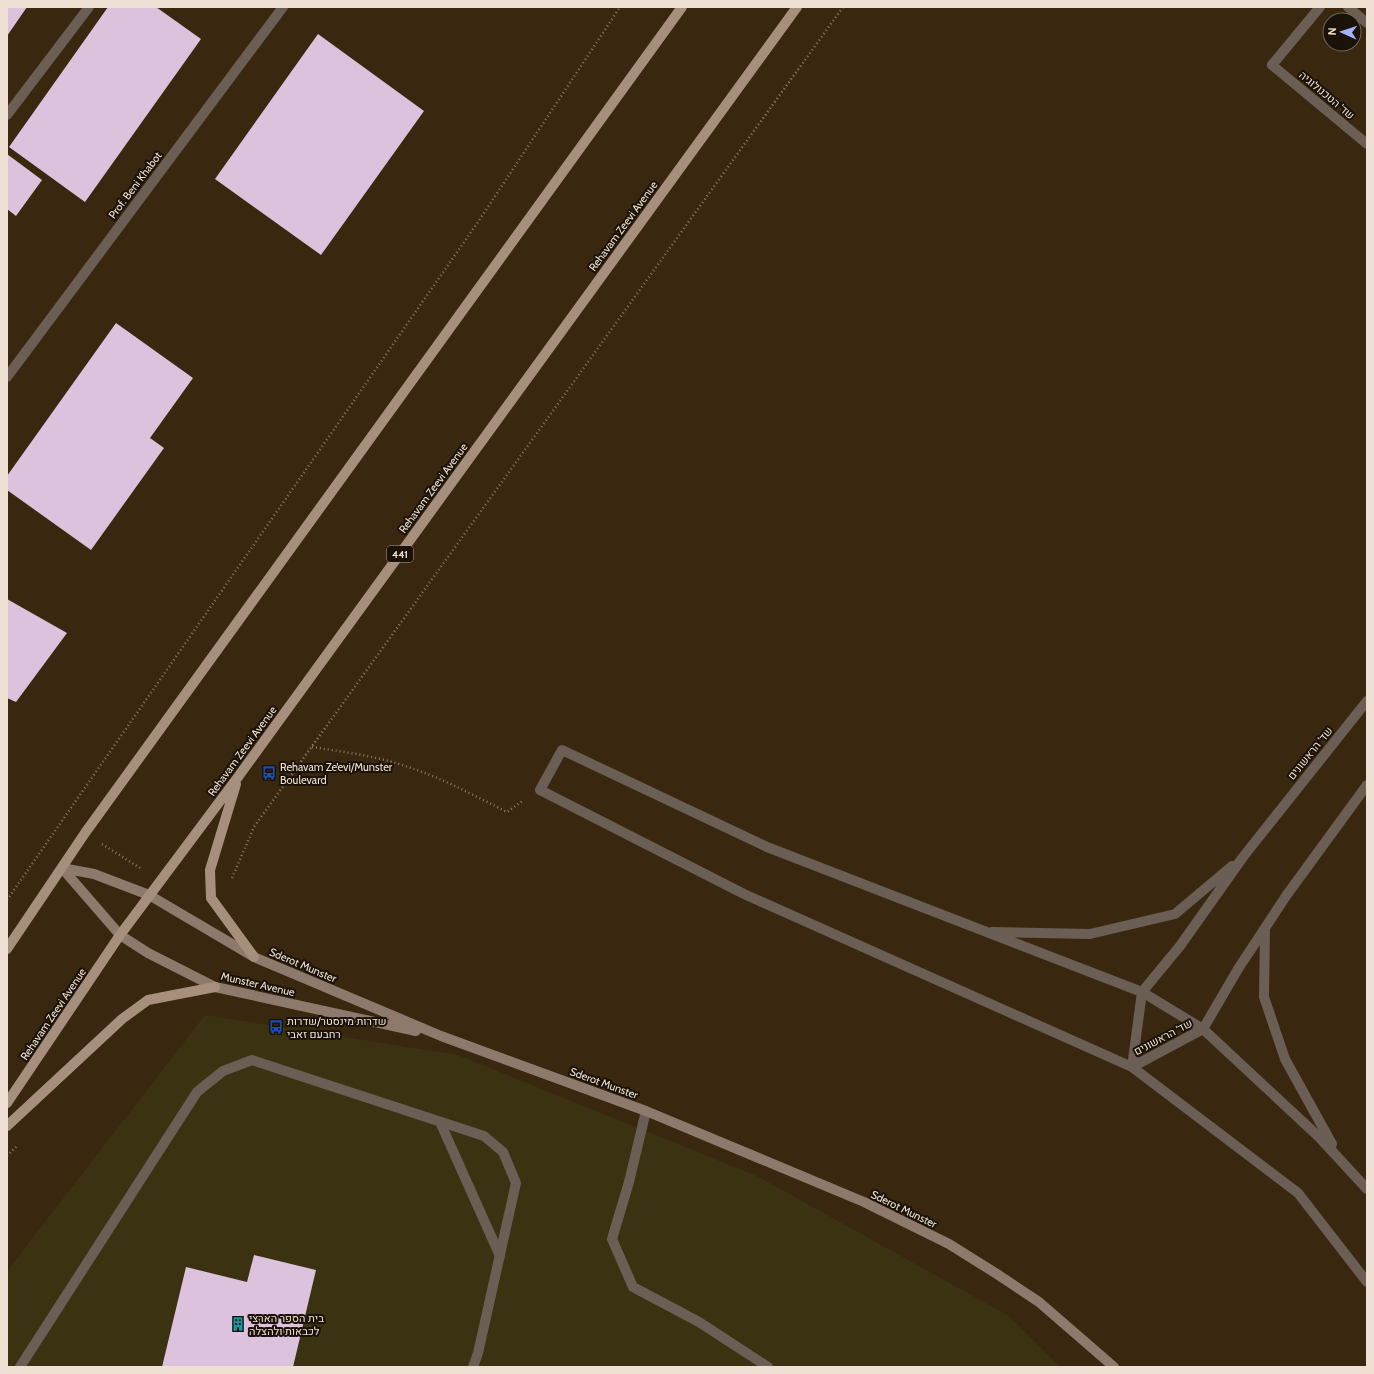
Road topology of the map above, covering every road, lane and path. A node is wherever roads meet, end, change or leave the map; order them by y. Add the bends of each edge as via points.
1 (89, 7) edge
2 (282, 7) edge
3 (620, 7) edge
4 (682, 7) edge
5 (797, 7) edge
6 (843, 7) edge
7 (1320, 7) edge
8 (1348, 7) edge
9 (1367, 23) edge
10 (7, 115) edge
11 (1367, 144) edge
12 (7, 378) edge
13 (1367, 701) edge
14 (312, 747) junction
15 (238, 777) junction
16 (1367, 785) edge
17 (540, 790) junction
18 (64, 820) junction
19 (85, 833) junction
20 (1243, 857) junction
21 (62, 868) junction
22 (161, 882) junction
23 (230, 883) dead end
24 (150, 895) junction
25 (7, 900) edge
26 (1265, 928) junction
27 (985, 931) junction
28 (120, 935) junction
29 (7, 949) edge
30 (254, 957) junction
31 (215, 987) junction
32 (1142, 992) junction
33 (1203, 1029) junction
34 (441, 1036) junction
35 (1132, 1067) junction
36 (7, 1103) edge
37 (646, 1111) junction
38 (440, 1122) junction
39 (7, 1126) edge
40 (1339, 1158) junction
41 (1367, 1189) edge
42 (500, 1256) junction
43 (1367, 1282) edge
44 (20, 1367) edge
45 (473, 1367) edge
46 (768, 1367) edge
47 (1114, 1367) edge

1 - 10 street
2 - 12 street, Prof. Beni Khabot
3 - 18 path via 478,222
4 - 19 main road
5 - 15 main road, Rehavam Zeevi Avenue / 441
6 - 14 path
7 - 11 street, שד' הטכנולוגיה via 1272,66
8 - 9 street
13 - 20 street, שד' הראשונים
14 - 17 path via 360,754 409,767 507,812
14 - 23 path via 254,827
15 - 22 main road, Rehavam Zeevi Avenue / 441
15 - 30 main road via 210,870 211,898
16 - 26 street, שד' הראשונים
17 - 27 street via 562,750 767,847
17 - 35 street via 744,894
18 - 19 path
18 - 25 path
19 - 21 main road
19 - 22 path
20 - 27 street, שד' הראשונים via 1175,914 1090,934
20 - 32 street, שד' הראשונים via 1180,946
21 - 24 street, Sderot Munster via 94,874
21 - 28 street, Munster Avenue
21 - 29 main road
22 - 24 main road, Rehavam Zeevi Avenue / 441
24 - 28 main road, Rehavam Zeevi Avenue / 441
24 - 30 street, Sderot Munster
26 - 33 street, שד' הראשונים
26 - 40 street via 1264,997 1285,1059
27 - 32 street
28 - 31 street, Munster Avenue via 148,953
28 - 36 main road, Rehavam Zeevi Avenue / 441
30 - 34 street, Sderot Munster
31 - 34 street, Munster Avenue
31 - 39 main road via 148,1000 122,1019
32 - 33 street
32 - 35 street, שד' הראשונים
33 - 35 street, שד' הראשונים
33 - 40 street
34 - 37 street, Sderot Munster
35 - 43 street via 1298,1193
37 - 46 street via 612,1239 633,1288 699,1322
37 - 47 street, Sderot Munster via 864,1202 949,1244 1039,1302
38 - 42 street
38 - 42 street via 484,1136 503,1152 516,1183
38 - 44 street via 252,1060 223,1071 197,1092
40 - 41 street
42 - 45 street

